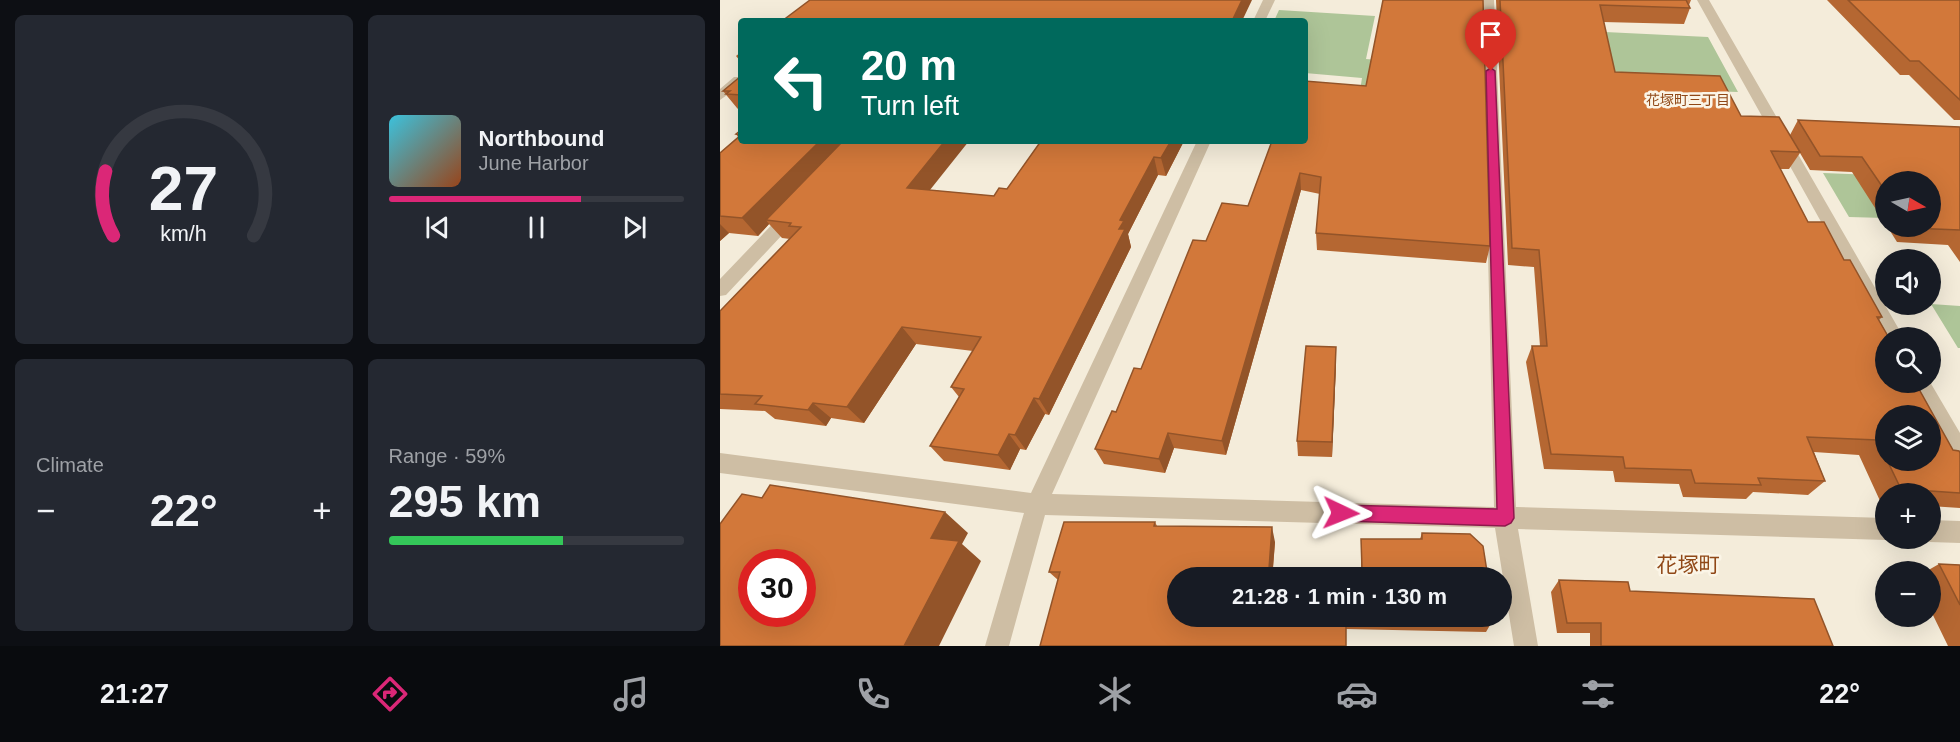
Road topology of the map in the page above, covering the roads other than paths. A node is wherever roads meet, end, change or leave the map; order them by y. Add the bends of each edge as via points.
1 (1269, 0) edge
2 (1488, 0) edge
3 (1702, 0) edge
4 (1260, 18) edge
5 (720, 79) edge
6 (738, 80) edge
7 (738, 82) edge
8 (720, 96) edge
9 (1203, 144) edge
10 (806, 199) edge
11 (720, 290) edge
12 (1889, 327) edge
13 (1926, 393) edge
14 (1960, 452) edge
15 (720, 463) edge
16 (1037, 504) junction
17 (1505, 518) junction
18 (1875, 529) edge
19 (1941, 531) edge
20 (1960, 532) edge
21 (996, 646) edge
22 (1526, 646) edge

1 - 4 street
2 - 17 street
3 - 12 street
5 - 6 street
7 - 8 street
9 - 16 street
10 - 11 street
13 - 14 street
15 - 16 street
16 - 17 street
16 - 21 street
17 - 18 street
17 - 22 street
19 - 20 street

